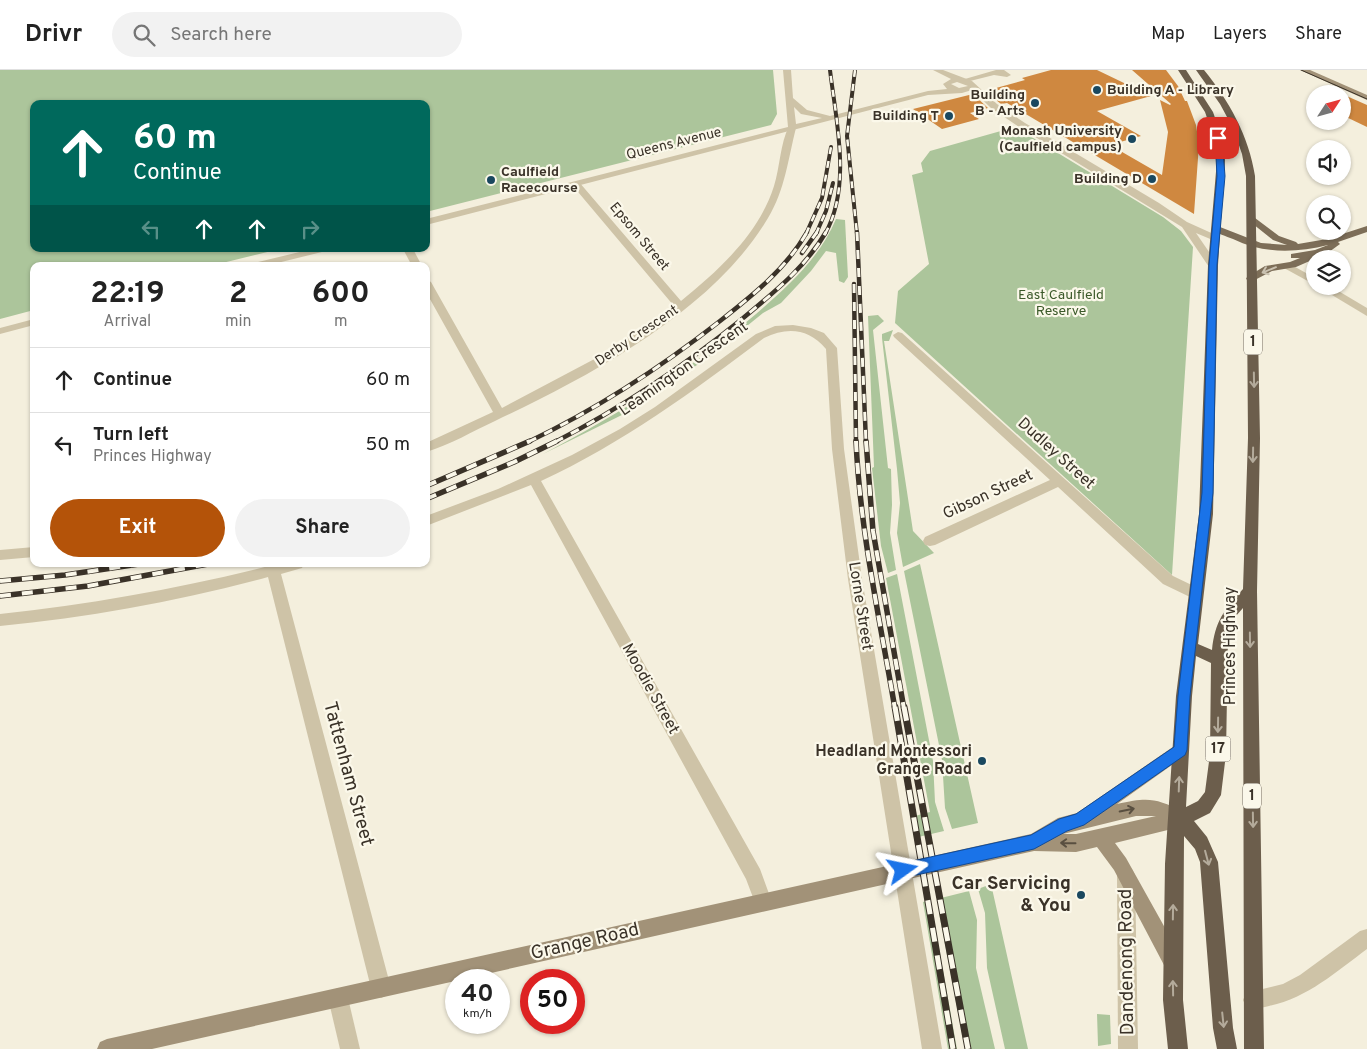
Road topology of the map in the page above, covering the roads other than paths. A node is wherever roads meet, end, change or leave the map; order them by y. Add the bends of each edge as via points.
1 (787, 70) edge
2 (933, 70) edge
3 (937, 70) edge
4 (1182, 70) edge
5 (1200, 70) edge
6 (1304, 70) edge
7 (961, 80) junction
8 (947, 84) junction
9 (971, 86) junction
10 (958, 90) junction
11 (928, 93) junction
12 (1367, 98) edge
13 (790, 100) junction
14 (994, 106) junction
15 (846, 114) junction
16 (792, 128) junction
17 (576, 184) junction
18 (1156, 205) junction
19 (1251, 218) junction
20 (430, 221) edge
21 (1179, 222) junction
22 (1367, 229) edge
23 (1216, 234) junction
24 (1351, 235) edge
25 (1339, 240) joint
26 (1250, 246) junction
27 (1306, 246) junction
28 (1327, 250) edge
29 (311, 252) edge
30 (1306, 255) edge
31 (1306, 259) edge
32 (270, 262) edge
33 (1213, 265) junction
34 (1288, 266) junction
35 (1306, 277) edge
36 (1251, 279) junction
37 (430, 289) edge
38 (1338, 295) edge
39 (681, 307) junction
40 (1367, 312) edge
41 (30, 323) edge
42 (0, 330) edge
43 (898, 335) dead end
44 (826, 341) joint
45 (500, 414) junction
46 (430, 446) edge
47 (533, 478) junction
48 (1060, 481) junction
49 (430, 519) edge
50 (930, 541) dead end
51 (30, 552) edge
52 (0, 555) edge
53 (285, 567) edge
54 (273, 570) junction
55 (1250, 591) junction
56 (1195, 593) junction
57 (0, 620) edge
58 (1190, 647) junction
59 (1219, 658) junction
60 (1180, 750) junction
61 (1178, 819) junction
62 (1080, 820) junction
63 (1101, 838) junction
64 (1034, 842) junction
65 (903, 870) junction
66 (1126, 875) junction
67 (763, 902) junction
68 (1367, 938) edge
69 (1172, 961) junction
70 (381, 988) junction
71 (338, 998) junction
72 (1253, 1000) junction
73 (107, 1049) edge
74 (350, 1049) edge
75 (932, 1049) edge
76 (1128, 1049) edge
77 (1178, 1049) edge
78 (1227, 1049) edge
79 (1254, 1049) edge

1 - 13 street, Derby Crescent
2 - 8 street
3 - 7 street
4 - 23 highway via 1208,109 1220,146 1221,182
5 - 19 highway, 1 via 1224,103 1242,143 1250,178
6 - 12 main road
7 - 8 street, Queens Avenue
7 - 9 street
7 - 9 street via 1000,74
8 - 10 street
8 - 11 street, Queens Avenue
9 - 10 street, Queens Avenue via 967,90
9 - 14 street
10 - 11 street, Queens Avenue
10 - 14 street
11 - 15 street, Queens Avenue
13 - 15 street via 809,113 827,116
13 - 16 street, Derby Crescent
14 - 18 street
15 - 16 street, Queens Avenue
16 - 17 street, Queens Avenue
16 - 39 street, Derby Crescent via 771,205 729,263
17 - 20 street, Queens Avenue
17 - 39 street, Epsom Street
18 - 21 street
18 - 23 street
19 - 26 highway, 1
19 - 27 main road via 1277,239
21 - 23 street
21 - 33 street via 1196,238
22 - 24 main road
23 - 26 main road
23 - 33 highway
25 - 27 main road
25 - 28 main road
26 - 27 main road
26 - 30 main road via 1280,256
26 - 36 highway, Princes Highway / 1
29 - 32 street
31 - 34 main road
33 - 56 highway via 1207,493
34 - 35 street
34 -> 36 main road via 1269,268
36 -> 55 highway, Princes Highway / 1 via 1254,406
37 - 45 street
38 - 40 street
39 - 45 street, Derby Crescent via 611,356
41 - 42 street
43 - 48 street, Dudley Street
44 - 47 street, Leamington Crescent via 807,330 793,328 775,329 760,336 623,433
44 - 65 street, Lorne Street via 831,348 833,363 838,449 857,588
45 - 46 street, Derby Crescent
47 - 49 street, Leamington Crescent
47 - 67 street, Moodie Street via 754,875
48 - 50 street, Gibson Street
48 - 56 street, Dudley Street via 1168,580
51 - 52 street
53 - 54 street
54 - 57 street via 121,603
54 - 70 street, Tattenham Street
55 - 59 highway, 17 via 1226,620
55 -> 72 highway, Princes Highway / 1
56 - 58 highway
58 - 59 highway
58 - 60 highway
59 -> 61 highway, 17 via 1215,789 1204,807
61 -> 60 highway
60 - 62 main road, 17
62 -> 61 main road, Grange Road via 1146,807 1164,810
61 - 63 main road, Grange Road / 17
69 -> 61 highway
61 -> 78 highway via 1199,840 1208,862
62 - 64 main road, Grange Road / 17 via 1064,824
63 -> 64 main road, Grange Road / 17 via 1076,843
63 - 66 main road
64 - 65 main road, Grange Road / 17
65 - 67 main road, Grange Road / 17
65 - 75 street, Lorne Street
66 - 69 main road
66 - 76 street, Dandenong Road
67 - 70 main road, Grange Road / 17
68 - 72 street via 1307,982 1285,993
77 -> 69 highway
70 - 71 main road, Grange Road / 17
71 - 73 main road, Grange Road / 17
71 - 74 street
72 - 79 highway, Princes Highway / 1

